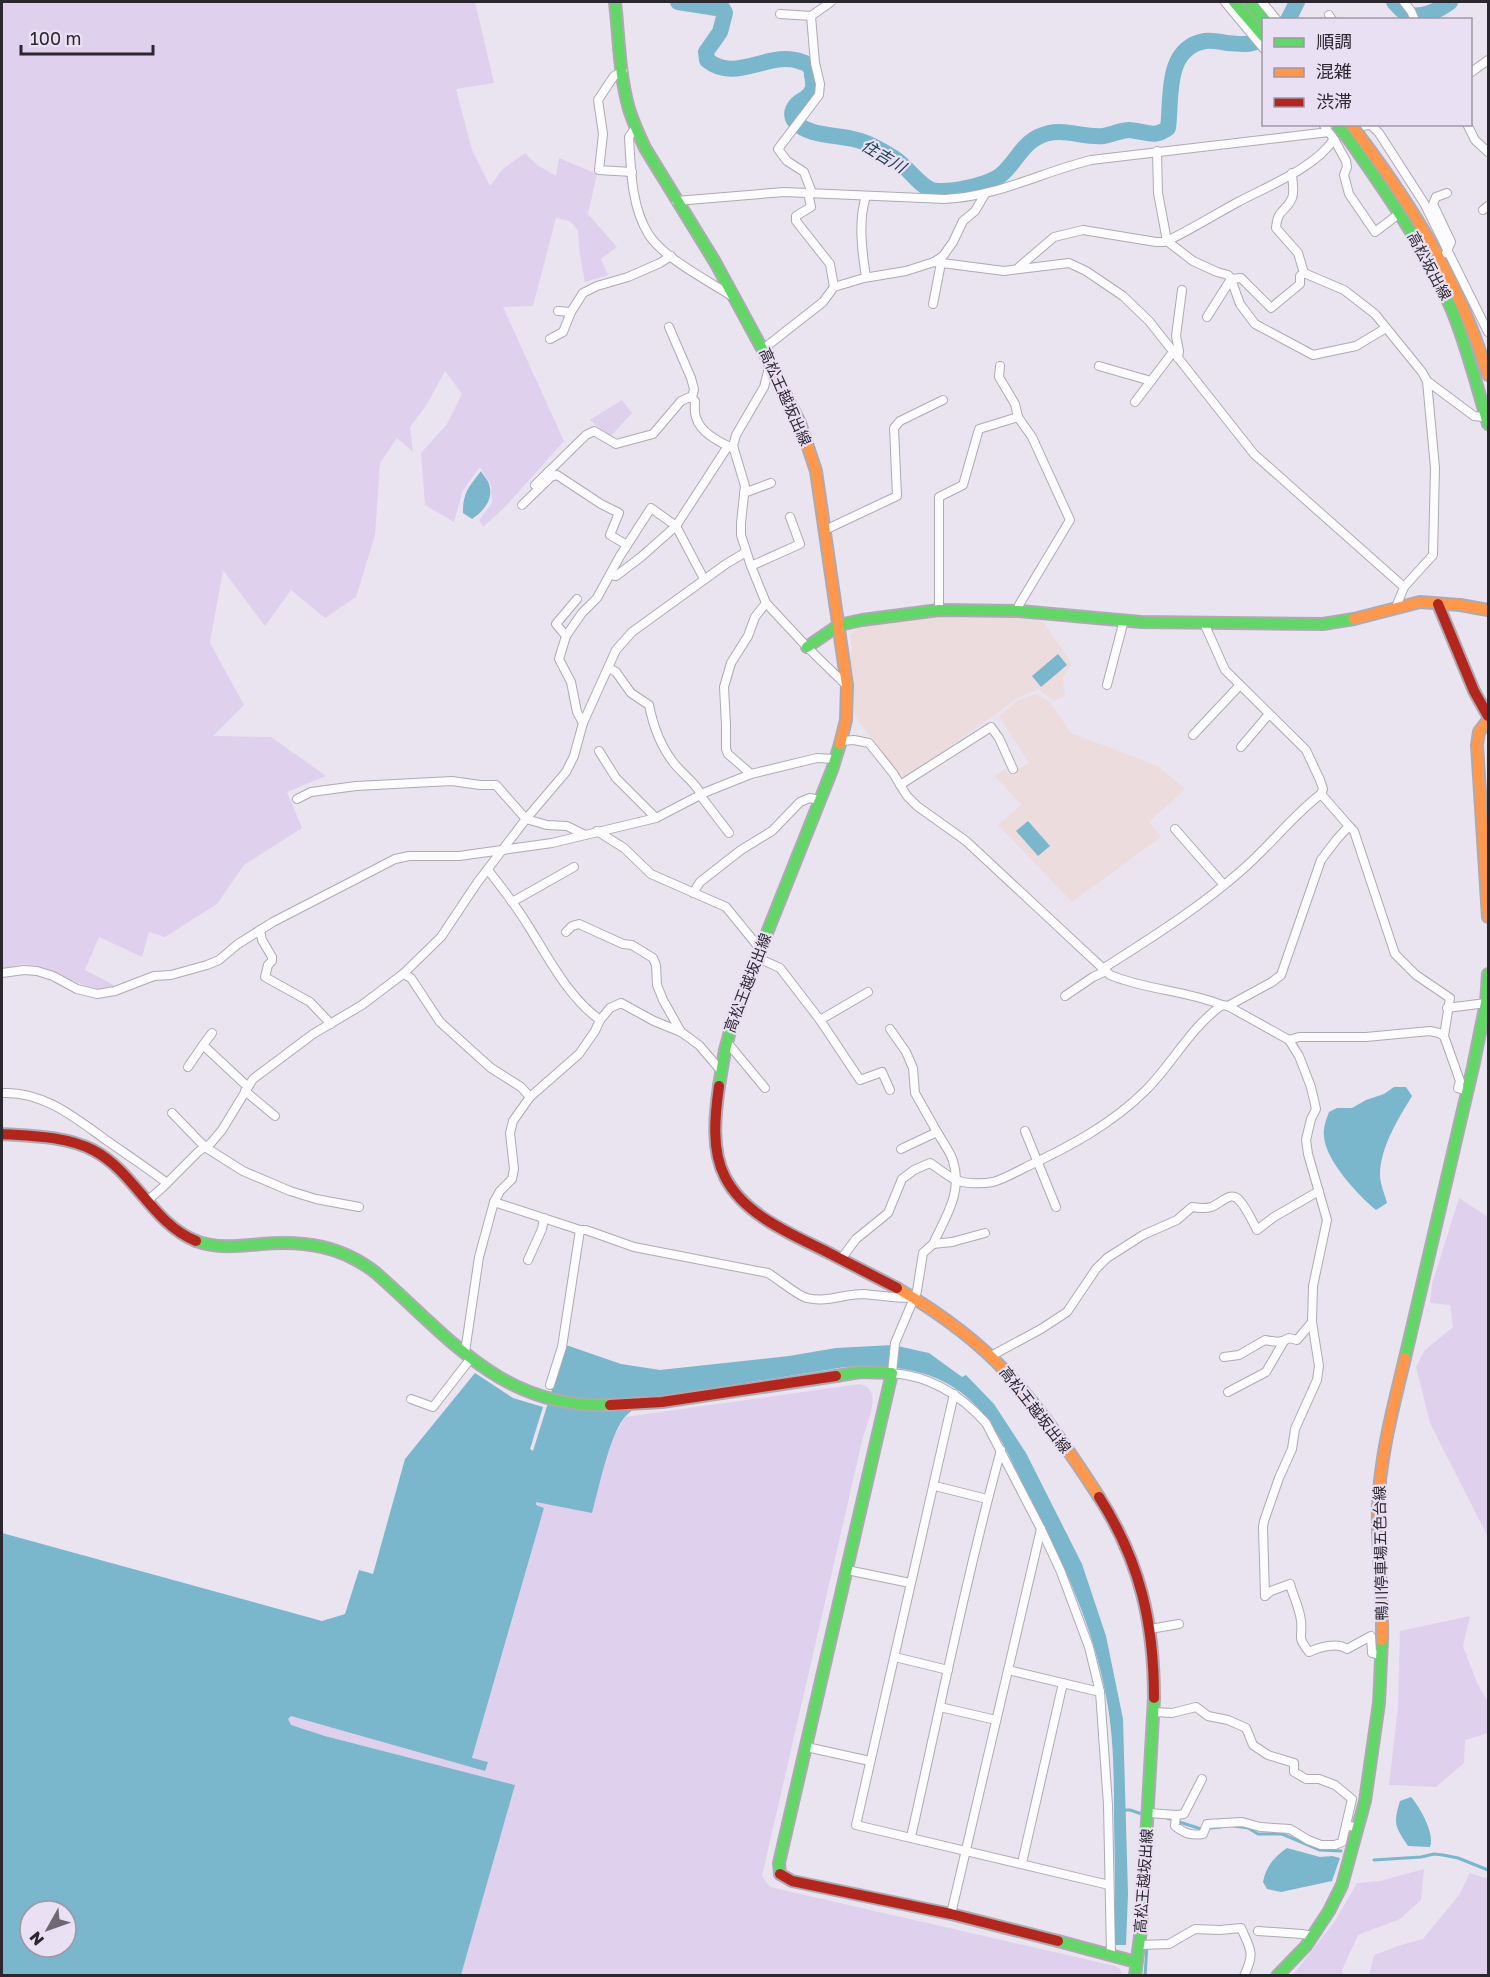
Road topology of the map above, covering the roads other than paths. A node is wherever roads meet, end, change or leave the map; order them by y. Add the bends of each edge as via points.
1 (615, 2) edge
2 (831, 2) edge
3 (1225, 2) edge
4 (1234, 2) edge
5 (1404, 2) edge
6 (1252, 6) edge
7 (780, 14) dead end
8 (811, 16) junction
9 (1273, 18) edge
10 (1414, 18) edge
11 (1262, 19) edge
12 (1262, 34) edge
13 (1262, 48) edge
14 (1488, 60) edge
15 (623, 71) junction
16 (1472, 72) edge
17 (1352, 126) edge
18 (1366, 126) edge
19 (1372, 126) edge
20 (1468, 126) edge
21 (636, 127) junction
22 (1333, 132) edge
23 (1157, 152) junction
24 (1488, 152) edge
25 (632, 172) junction
26 (1292, 173) junction
27 (810, 193) junction
28 (1447, 193) dead end
29 (985, 194) junction
30 (866, 196) junction
31 (676, 201) junction
32 (1400, 213) junction
33 (1167, 241) junction
34 (671, 256) junction
35 (1444, 256) junction
36 (938, 262) junction
37 (1018, 268) junction
38 (1304, 273) junction
39 (866, 277) junction
40 (1232, 279) junction
41 (834, 287) junction
42 (1182, 290) dead end
43 (734, 297) junction
44 (933, 304) dead end
45 (558, 311) dead end
46 (571, 312) junction
47 (1207, 317) dead end
48 (669, 327) dead end
49 (1386, 328) junction
50 (1488, 332) edge
51 (550, 339) dead end
52 (763, 349) junction
53 (1175, 355) junction
54 (771, 362) junction
55 (1000, 366) dead end
56 (1099, 366) dead end
57 (1488, 375) edge
58 (1151, 381) junction
59 (1427, 381) junction
60 (692, 398) junction
61 (943, 400) dead end
62 (1135, 402) dead end
63 (1018, 417) junction
64 (1487, 419) edge
65 (731, 448) junction
66 (551, 474) junction
67 (771, 483) dead end
68 (535, 485) dead end
69 (744, 493) junction
70 (522, 505) dead end
71 (790, 517) dead end
72 (676, 526) junction
73 (825, 530) junction
74 (627, 545) junction
75 (746, 552) junction
76 (751, 566) junction
77 (610, 575) junction
78 (704, 579) junction
79 (1404, 587) junction
80 (577, 599) dead end
81 (766, 603) junction
82 (1438, 604) junction
83 (1396, 607) junction
84 (939, 610) junction
85 (1488, 610) edge
86 (1019, 611) junction
87 (1124, 620) junction
88 (1204, 623) junction
89 (839, 625) junction
90 (566, 636) junction
91 (807, 647) junction
92 (609, 668) junction
93 (847, 685) junction
94 (1107, 685) dead end
95 (1240, 685) junction
96 (1269, 714) junction
97 (1488, 718) edge
98 (583, 723) junction
99 (1193, 735) dead end
100 (841, 741) junction
101 (1241, 747) dead end
102 (599, 751) dead end
103 (835, 759) junction
104 (1013, 769) dead end
105 (751, 774) junction
106 (900, 785) junction
107 (1321, 794) junction
108 (701, 795) junction
109 (297, 799) dead end
110 (820, 800) junction
111 (656, 818) junction
112 (526, 819) junction
113 (1349, 826) junction
114 (1175, 829) dead end
115 (597, 831) junction
116 (729, 833) dead end
117 (585, 835) junction
118 (504, 850) junction
119 (574, 867) dead end
120 (488, 870) junction
121 (1224, 885) junction
122 (693, 893) junction
123 (512, 902) junction
124 (1488, 916) edge
125 (260, 930) junction
126 (566, 932) dead end
127 (759, 954) junction
128 (1105, 970) junction
129 (2, 973) edge
130 (403, 974) junction
131 (1488, 974) edge
132 (868, 992) dead end
133 (1065, 996) dead end
134 (1486, 1003) junction
135 (1225, 1006) junction
136 (1447, 1008) junction
137 (600, 1020) junction
138 (820, 1020) junction
139 (331, 1024) junction
140 (890, 1029) dead end
141 (681, 1032) junction
142 (212, 1033) dead end
143 (1444, 1036) junction
144 (1289, 1040) junction
145 (726, 1041) junction
146 (203, 1045) junction
147 (188, 1067) dead end
148 (722, 1072) junction
149 (765, 1088) dead end
150 (246, 1089) junction
151 (890, 1090) dead end
152 (1467, 1091) junction
153 (2, 1094) edge
154 (530, 1097) junction
155 (172, 1113) dead end
156 (275, 1116) dead end
157 (1024, 1131) dead end
158 (937, 1132) junction
159 (2, 1134) edge
160 (205, 1146) junction
161 (901, 1149) dead end
162 (1037, 1162) junction
163 (957, 1181) junction
164 (167, 1183) junction
165 (1319, 1191) junction
166 (147, 1201) junction
167 (494, 1202) junction
168 (359, 1207) dead end
169 (1056, 1207) dead end
170 (544, 1218) junction
171 (580, 1230) junction
172 (985, 1233) dead end
173 (933, 1244) junction
174 (841, 1259) junction
175 (528, 1260) dead end
176 (913, 1298) junction
177 (1312, 1322) junction
178 (1284, 1341) junction
179 (991, 1356) junction
180 (1224, 1356) dead end
181 (471, 1358) junction
182 (892, 1370) junction
183 (550, 1385) dead end
184 (1228, 1392) dead end
185 (954, 1394) junction
186 (411, 1399) dead end
187 (1001, 1450) junction
188 (934, 1486) junction
189 (987, 1499) junction
190 (1041, 1528) junction
191 (847, 1570) junction
192 (910, 1583) junction
193 (1179, 1624) dead end
194 (1150, 1629) junction
195 (1382, 1656) junction
196 (895, 1657) junction
197 (948, 1670) junction
198 (1008, 1670) junction
199 (1063, 1683) junction
200 (1100, 1692) junction
201 (940, 1707) junction
202 (1154, 1712) junction
203 (996, 1720) junction
204 (807, 1746) junction
205 (870, 1761) junction
206 (1202, 1779) dead end
207 (1176, 1815) junction
208 (1148, 1818) junction
209 (1346, 1825) junction
210 (1358, 1828) junction
211 (911, 1837) junction
212 (966, 1851) junction
213 (1022, 1863) junction
214 (1109, 1885) junction
215 (951, 1914) junction
216 (1258, 1931) dead end
217 (1313, 1936) junction
218 (1139, 1945) junction
219 (1111, 1954) junction
220 (1136, 1962) junction
221 (1135, 1976) edge
222 (1244, 1976) edge
223 (1277, 1976) edge

1 - 15 main road, 高松王越坂出線
2 - 8 street
3 - 13 street
4 - 6 main road
5 - 10 street
6 - 9 street
6 - 11 main road
6 - 12 main road
7 - 8 street
8 - 27 street via 819,95 778,149 787,161 804,172
14 - 16 street
15 - 21 main road, 高松王越坂出線
15 - 25 street via 614,76 598,100 603,134 599,170
17 - 35 main road, 高松坂出線, bridge
18 - 22 street
19 - 35 street via 1424,203
20 - 24 street
21 - 25 street via 629,137
21 - 31 main road, 高松王越坂出線
22 - 23 street
22 - 26 street via 1328,148
22 - 32 main road, 高松坂出線, bridge via 1347,137
22 - 32 street via 1346,161 1344,175 1349,194 1375,232
23 - 29 street via 1081,162
23 - 33 street via 1158,193
25 - 34 street via 643,224 650,237
26 - 33 street
26 - 38 street via 1292,198 1278,215 1276,228 1298,253
27 - 30 street
27 - 31 street
27 - 41 street via 811,207 796,216 796,221 830,264
28 - 35 street via 1436,197 1433,204 1451,242
29 - 30 street via 945,199
29 - 36 street via 975,211 963,220
30 - 39 street via 861,229
31 - 43 main road, 高松王越坂出線
32 - 64 main road, 高松坂出線 via 1445,295 1475,372
33 - 37 street via 1083,230 1054,237
33 - 40 street via 1193,261
34 - 43 street
34 - 46 street via 583,293
35 - 50 street via 1474,299
35 - 57 main road, 高松坂出線
36 - 37 street via 1004,271
36 - 39 street
36 - 44 street
37 - 53 street via 1069,263 1086,271 1123,296
38 - 40 street via 1300,284 1270,308 1241,278
38 - 49 street via 1344,290 1375,314
39 - 41 street
40 - 47 street
40 - 49 street via 1240,304 1256,324 1313,355 1356,346
41 - 52 street via 823,302
42 - 53 street via 1176,336 1179,351
43 - 52 main road, 高松王越坂出線
45 - 46 street
46 - 51 street via 563,332
48 - 60 street via 694,389
49 - 59 street
52 - 54 main road, 高松王越坂出線
53 - 58 street
53 - 79 street via 1254,453
54 - 65 street via 764,387
54 - 73 main road, 高松王越坂出線 via 800,423 816,471
55 - 63 street via 999,377
56 - 58 street
58 - 62 street
59 - 64 street via 1474,416
59 - 79 street via 1435,468 1433,555
60 - 65 street via 696,418 706,433
60 - 66 street via 681,401 653,434 616,444 594,431 586,435
61 - 73 street via 900,421 894,428 897,496
63 - 84 street via 980,429 963,485 939,497
63 - 86 street via 1032,436 1070,520
65 - 69 street via 743,476
65 - 72 street
66 - 68 street
66 - 70 street
66 - 74 street via 619,513 610,536
67 - 69 street
69 - 75 street via 741,523
71 - 76 street via 800,544
72 - 74 street via 651,508
72 - 77 street via 616,576
72 - 78 street
73 - 89 main road, 高松王越坂出線
74 - 77 street
75 - 76 street
75 - 78 street
76 - 81 street
77 - 90 street
78 - 92 street via 632,632 616,650
79 - 83 street
80 - 90 street via 556,624
81 - 91 street
81 - 105 street via 731,663 724,687 726,749
82 - 83 main road via 1420,602
82 - 85 main road
82 - 97 main road
83 - 88 main road via 1323,624
84 - 86 main road
84 - 89 main road
86 - 87 main road
87 - 88 main road
87 - 94 street
88 - 95 street via 1225,670
89 - 91 main road
89 - 93 main road, 高松王越坂出線
90 - 98 street via 559,659 571,682
91 - 93 street
92 - 98 street
92 - 108 street via 631,693 649,705 658,737
93 - 100 main road, 高松王越坂出線
95 - 96 street
95 - 99 street
96 - 101 street
96 - 107 street via 1306,750 1320,780
97 - 124 main road via 1476,745
98 - 112 street via 566,772
100 - 103 main road, 高松王越坂出線
100 - 106 street via 869,743
102 - 111 street via 616,778
103 - 105 street via 817,758
103 - 110 main road, 高松王越坂出線
104 - 106 street via 991,727
105 - 108 street
106 - 128 street via 917,806 973,847
107 - 113 street
107 - 121 street
108 - 111 street
108 - 116 street
109 - 112 street via 311,792 356,786 452,781 490,784 496,785
110 - 122 street via 800,802 772,831 700,882
110 - 127 main road, 高松王越坂出線
111 - 115 street
112 - 117 street via 567,826
112 - 118 street
113 - 135 street via 1321,860 1281,975
113 - 136 street via 1354,831 1395,954 1416,975 1450,998
114 - 121 street
115 - 117 street
115 - 122 street via 624,848 651,874
117 - 118 street
118 - 120 street
118 - 125 street via 395,859
119 - 123 street
120 - 123 street
120 - 130 street via 441,937
121 - 128 street
122 - 127 street via 726,907
123 - 137 street via 558,973
125 - 129 street via 219,960 171,975 154,976 115,991 97,994 76,989 37,971
125 - 139 street via 272,957 265,977 310,1002
126 - 141 street via 579,924 632,945 653,958 657,985
127 - 138 street via 780,968
127 - 145 main road, 高松王越坂出線
128 - 133 street
128 - 135 street via 1126,981 1202,997
130 - 139 street
130 - 154 street via 411,978 440,1022
131 - 134 main road, 鴨川停車場五色台線
132 - 138 street
134 - 136 street
134 - 152 main road, 鴨川停車場五色台線
135 - 144 street
135 - 162 street via 1194,1030 1145,1091 1116,1116
136 - 143 street
137 - 141 street via 610,1008 621,1003
137 - 154 street via 579,1054
138 - 151 street via 860,1080 882,1072
139 - 150 street via 253,1079
140 - 158 street via 906,1052 913,1068 915,1093
141 - 148 street
142 - 146 street
143 - 144 street via 1430,1031
143 - 152 street via 1460,1081 1458,1088
144 - 165 street via 1299,1056 1316,1109 1306,1140
145 - 148 main road, 高松王越坂出線
145 - 149 street
146 - 147 street
146 - 150 street
148 - 174 main road, 高松王越坂出線 via 715,1144 725,1178 751,1208 772,1224
150 - 156 street
150 - 160 street via 222,1130
152 - 195 main road, 鴨川停車場五色台線 via 1383,1451 1378,1508
153 - 164 street via 33,1096 58,1106
154 - 167 street via 510,1132 512,1179
155 - 160 street
157 - 162 street
158 - 161 street
158 - 163 street via 953,1160
159 - 166 main road via 88,1148 117,1167
160 - 164 street
160 - 168 street via 243,1171 290,1191
162 - 163 street via 992,1182
162 - 169 street
163 - 173 street via 956,1195
163 - 174 street via 930,1163 909,1173 902,1179 888,1213 856,1239
164 - 166 street
165 - 177 street via 1327,1220 1313,1286
165 - 179 street via 1257,1230 1239,1198 1225,1197 1209,1208 1192,1207 1177,1220 1143,1235 1107,1258 1068,1312
166 - 181 main road via 166,1222 201,1243 305,1244 342,1252 374,1271
167 - 170 street
167 - 181 street via 479,1257
170 - 171 street
170 - 175 street
171 - 176 street via 634,1247 768,1274 809,1299 861,1294
171 - 183 street via 562,1347
172 - 173 street
173 - 176 street via 923,1253
174 - 176 main road, 高松王越坂出線
176 - 179 main road, 高松王越坂出線
176 - 182 street via 895,1343
177 - 178 street via 1297,1340
177 - 195 street via 1319,1366 1317,1380 1295,1429 1292,1449 1264,1521 1265,1596 1290,1584 1302,1622 1301,1642 1309,1652 1331,1645 1347,1649 1371,1636 1372,1653
178 - 180 street via 1265,1340 1239,1355
178 - 184 street via 1266,1372
179 - 194 main road, 高松王越坂出線 via 1037,1409 1103,1501 1129,1552
181 - 182 main road via 521,1390 598,1407 662,1402
181 - 186 street via 434,1407
182 - 185 street via 933,1382
182 - 191 main road
185 - 187 street via 986,1423
185 - 188 street
187 - 189 street
187 - 190 street
188 - 189 street
188 - 192 street
189 - 197 street
190 - 198 street
190 - 200 street via 1078,1616
191 - 192 street
191 - 204 main road
192 - 196 street
193 - 194 street
194 - 202 main road, 高松王越坂出線
195 - 210 main road, 鴨川停車場五色台線 via 1373,1754
196 - 197 street
196 - 205 street
197 - 201 street
198 - 199 street
198 - 203 street
199 - 200 street
199 - 213 street
200 - 214 street
201 - 203 street
201 - 211 street
202 - 208 main road, 高松王越坂出線
202 - 209 street via 1172,1713 1196,1707 1208,1716 1246,1728 1253,1745 1268,1755 1294,1763 1294,1772 1306,1779 1335,1785 1352,1799
203 - 212 street
204 - 205 street
204 - 215 main road via 779,1863 780,1875 792,1881
205 - 211 street via 856,1825
206 - 207 street via 1184,1814
207 - 208 street
207 - 209 street via 1175,1826 1193,1835 1203,1834 1207,1824 1242,1822 1290,1829 1321,1845 1342,1842
208 - 218 main road, 高松王越坂出線
209 - 210 street
210 - 217 main road, 鴨川停車場五色台線 via 1342,1885
211 - 212 street
212 - 213 street
212 - 215 street
213 - 214 street
214 - 219 street
215 - 219 main road
216 - 217 street
217 - 223 main road, 鴨川停車場五色台線
218 - 220 main road, 高松王越坂出線
218 - 222 street via 1169,1944 1195,1929 1241,1928 1251,1950
219 - 220 main road
220 - 221 main road, 高松王越坂出線

